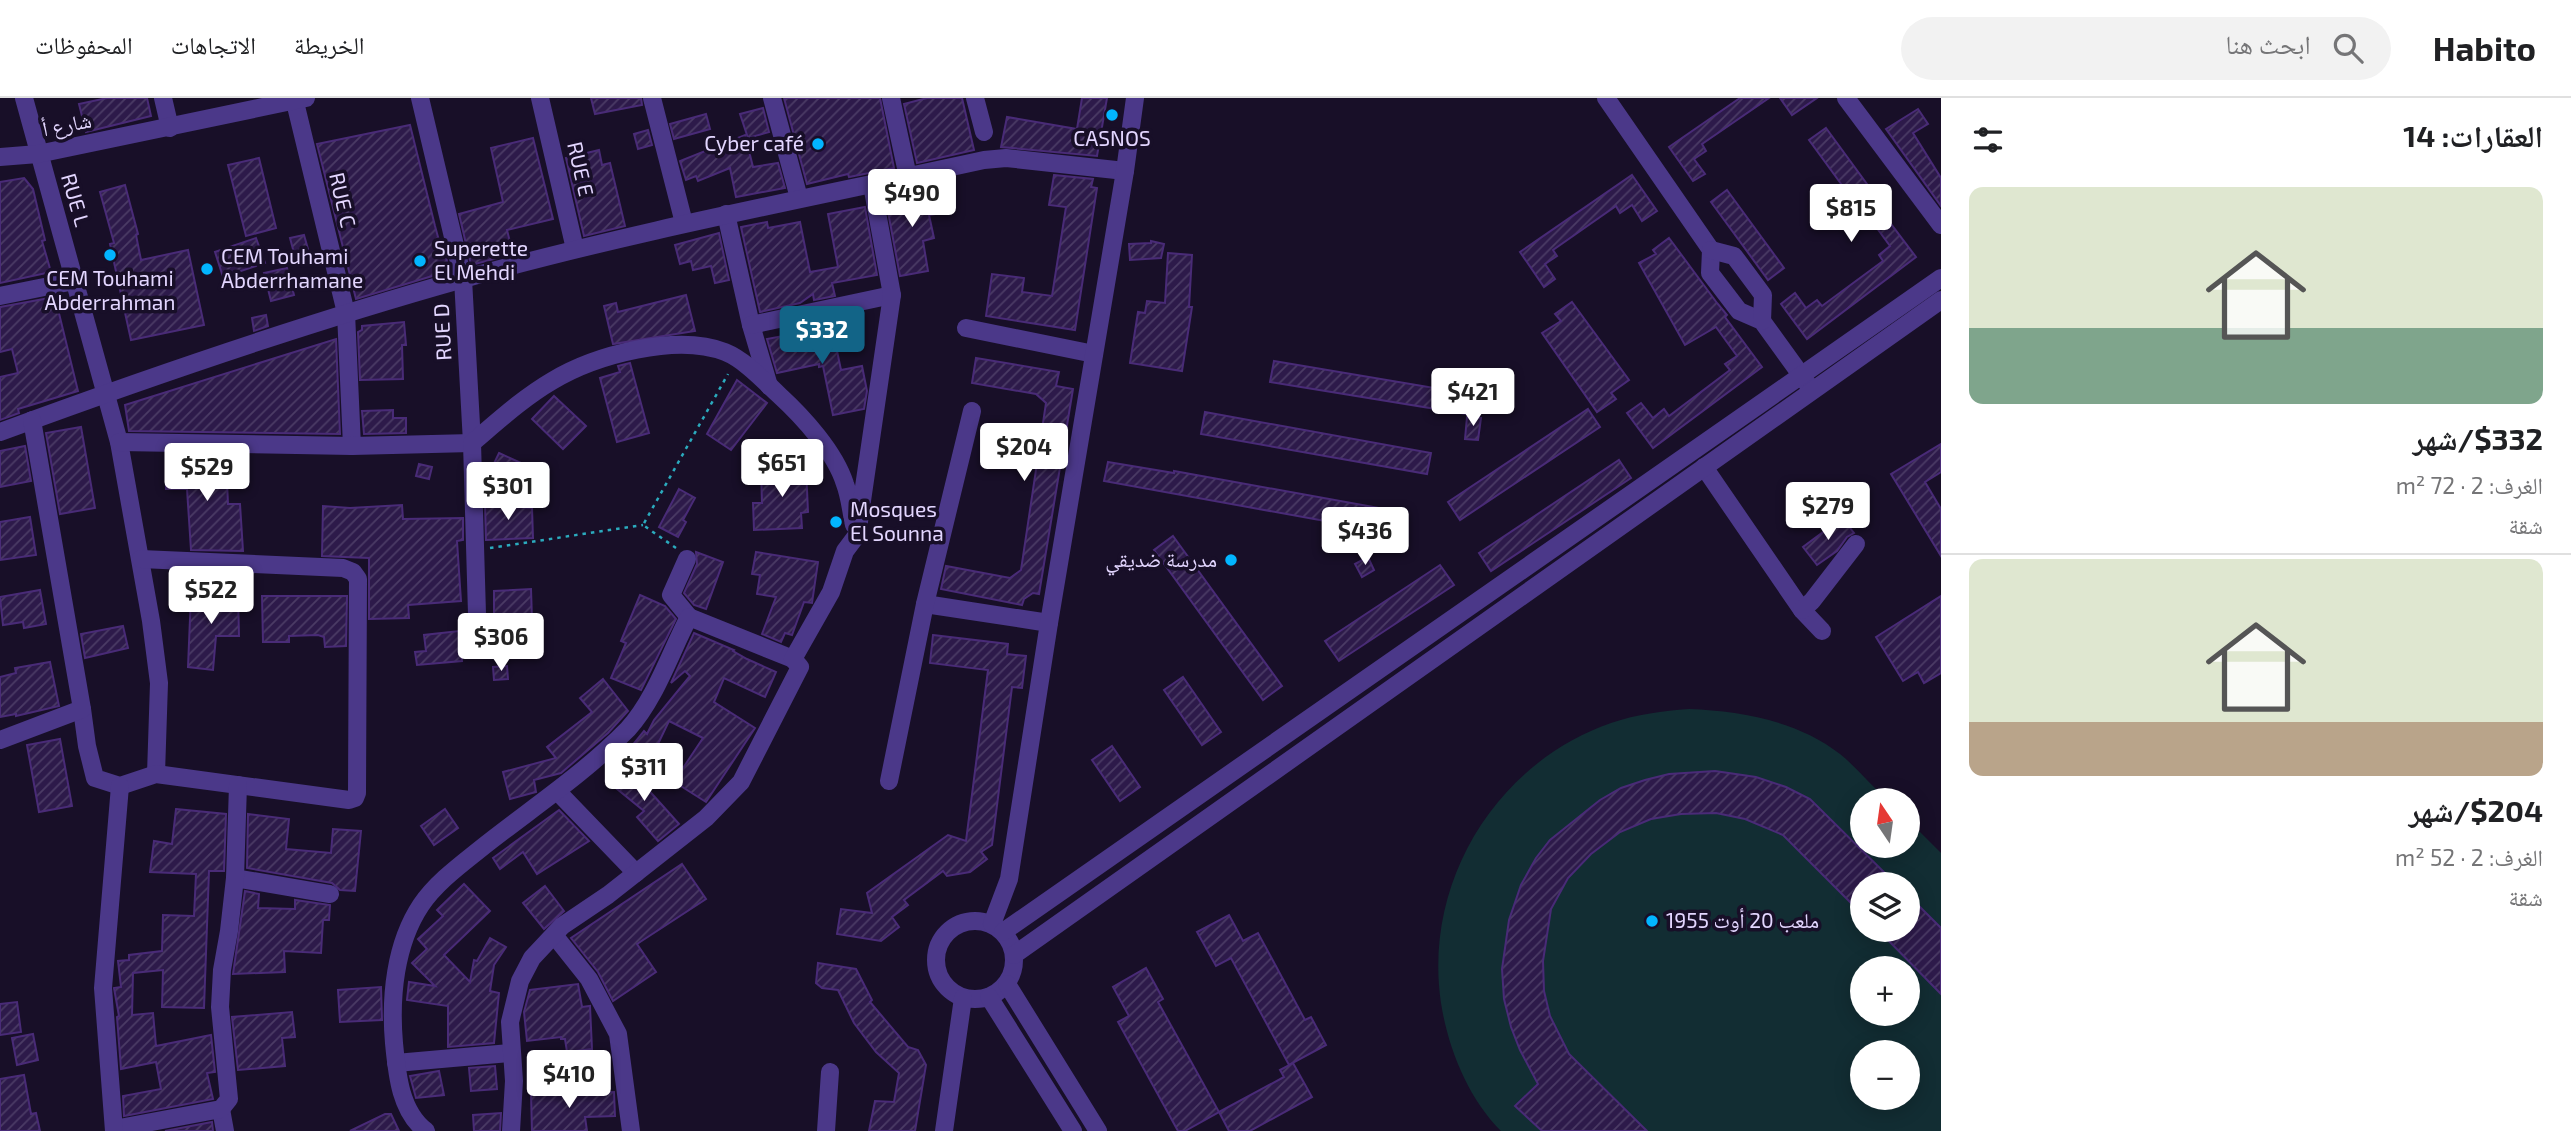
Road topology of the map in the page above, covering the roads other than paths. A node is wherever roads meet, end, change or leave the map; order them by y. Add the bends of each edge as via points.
1 (24, 98) edge
2 (163, 98) edge
3 (316, 98) edge
4 (420, 98) edge
5 (540, 98) edge
6 (652, 98) edge
7 (772, 98) edge
8 (891, 98) edge
9 (975, 98) edge
10 (1135, 98) edge
11 (1606, 98) edge
12 (1846, 98) edge
13 (298, 99) edge
14 (170, 128) junction
15 (984, 132) dead end
16 (38, 154) junction
17 (0, 158) edge
18 (1125, 171) junction
19 (908, 177) junction
20 (872, 185) junction
21 (799, 198) junction
22 (726, 214) junction
23 (684, 223) junction
24 (1941, 225) edge
25 (575, 249) junction
26 (1712, 250) junction
27 (1941, 278) edge
28 (463, 279) junction
29 (74, 281) junction
30 (892, 295) junction
31 (0, 296) edge
32 (1941, 300) edge
33 (345, 313) junction
34 (1762, 321) junction
35 (751, 325) junction
36 (965, 328) dead end
37 (1094, 354) junction
38 (1807, 383) junction
39 (769, 386) junction
40 (107, 394) junction
41 (972, 411) dead end
42 (32, 420) junction
43 (0, 432) edge
44 (119, 442) junction
45 (472, 443) junction
46 (352, 446) junction
47 (1704, 467) junction
48 (857, 536) junction
49 (1856, 544) dead end
50 (687, 558) road end
51 (141, 559) junction
52 (925, 604) junction
53 (1802, 610) junction
54 (689, 617) junction
55 (1049, 623) junction
56 (1822, 631) dead end
57 (478, 648) dead end
58 (793, 659) junction
59 (82, 709) junction
60 (0, 740) edge
61 (156, 774) junction
62 (889, 781) dead end
63 (238, 785) junction
64 (120, 786) junction
65 (557, 791) junction
66 (636, 873) junction
67 (235, 878) junction
68 (330, 894) dead end
69 (997, 928) junction
70 (554, 935) junction
71 (1014, 955) junction
72 (1007, 984) junction
73 (989, 997) junction
74 (963, 998) junction
75 (510, 1053) junction
76 (396, 1063) junction
77 (830, 1072) dead end
78 (221, 1109) junction
79 (114, 1130) edge
80 (225, 1131) edge
81 (426, 1131) edge
82 (511, 1131) edge
83 (631, 1131) edge
84 (826, 1131) edge
85 (944, 1131) edge
86 (1073, 1131) edge
87 (1098, 1131) edge

1 - 16 street, RUE L
2 - 14 street
3 - 13 street, شارع أ
4 - 28 street, RUE D
5 - 25 street, RUE E
6 - 23 street
7 - 21 street
8 - 19 street
9 - 15 street
10 - 18 street
11 - 26 street
12 - 24 street
13 - 14 street, شارع أ
13 - 33 street, RUE C
14 - 16 street, شارع أ
16 - 17 street, شارع أ
16 - 29 street, RUE L
18 - 19 street via 1006,158
18 - 37 street
19 - 20 street
20 - 21 street
20 - 30 street
21 - 22 street
22 - 23 street
22 - 35 street
23 - 25 street
25 - 28 street
26 - 34 street via 1710,273 1739,311
26 - 34 street via 1734,256 1763,295
27 - 38 street
28 - 33 street
28 - 45 street, RUE D
29 - 31 street
29 - 40 street, RUE L
30 - 35 street
30 - 48 street
32 - 38 street
33 - 40 street
33 - 46 street, RUE C
34 - 38 street
35 - 39 street
36 - 37 street
37 - 55 street
38 - 47 street
38 - 69 street
39 - 45 street via 726,352 683,345 649,348 553,380
39 - 48 street via 810,426 828,453 845,482
40 - 42 street
40 - 44 street, RUE L
41 - 52 street
42 - 43 street
42 - 59 street
44 - 46 street
44 - 51 street, RUE L
45 - 46 street
45 - 57 street, RUE D
47 - 53 street
47 - 71 street
48 - 58 street via 845,551 831,592
49 - 53 street
50 - 54 street via 671,595
51 - 61 street, RUE L via 159,683
51 - 63 street via 344,568 358,579 355,798
52 - 55 street
52 - 62 street
53 - 56 street
54 - 58 street
54 - 65 street via 657,684 630,726
55 - 69 street via 1009,879
58 - 66 street via 800,667 741,782 706,818
59 - 60 street
59 - 64 street via 95,778
61 - 63 street
61 - 64 street
63 - 67 street
64 - 79 street via 103,988
65 - 66 street
65 - 76 street via 446,877 422,903 398,959
66 - 70 street
67 - 68 street
67 - 78 street via 222,970 220,1007 229,1098
69 - 71 street via 1010,942
69 - 74 street via 967,922 954,927 938,946 937,971 943,983
70 - 75 street via 532,958 520,981 510,1022
70 - 83 street via 589,979 618,1034
71 - 72 street
72 - 73 street
72 - 87 street
73 - 74 street
73 - 86 street
74 - 85 street
75 - 76 street
75 - 82 street via 514,1081
76 - 81 street via 408,1108
77 - 84 street
78 - 79 street
78 - 80 street

